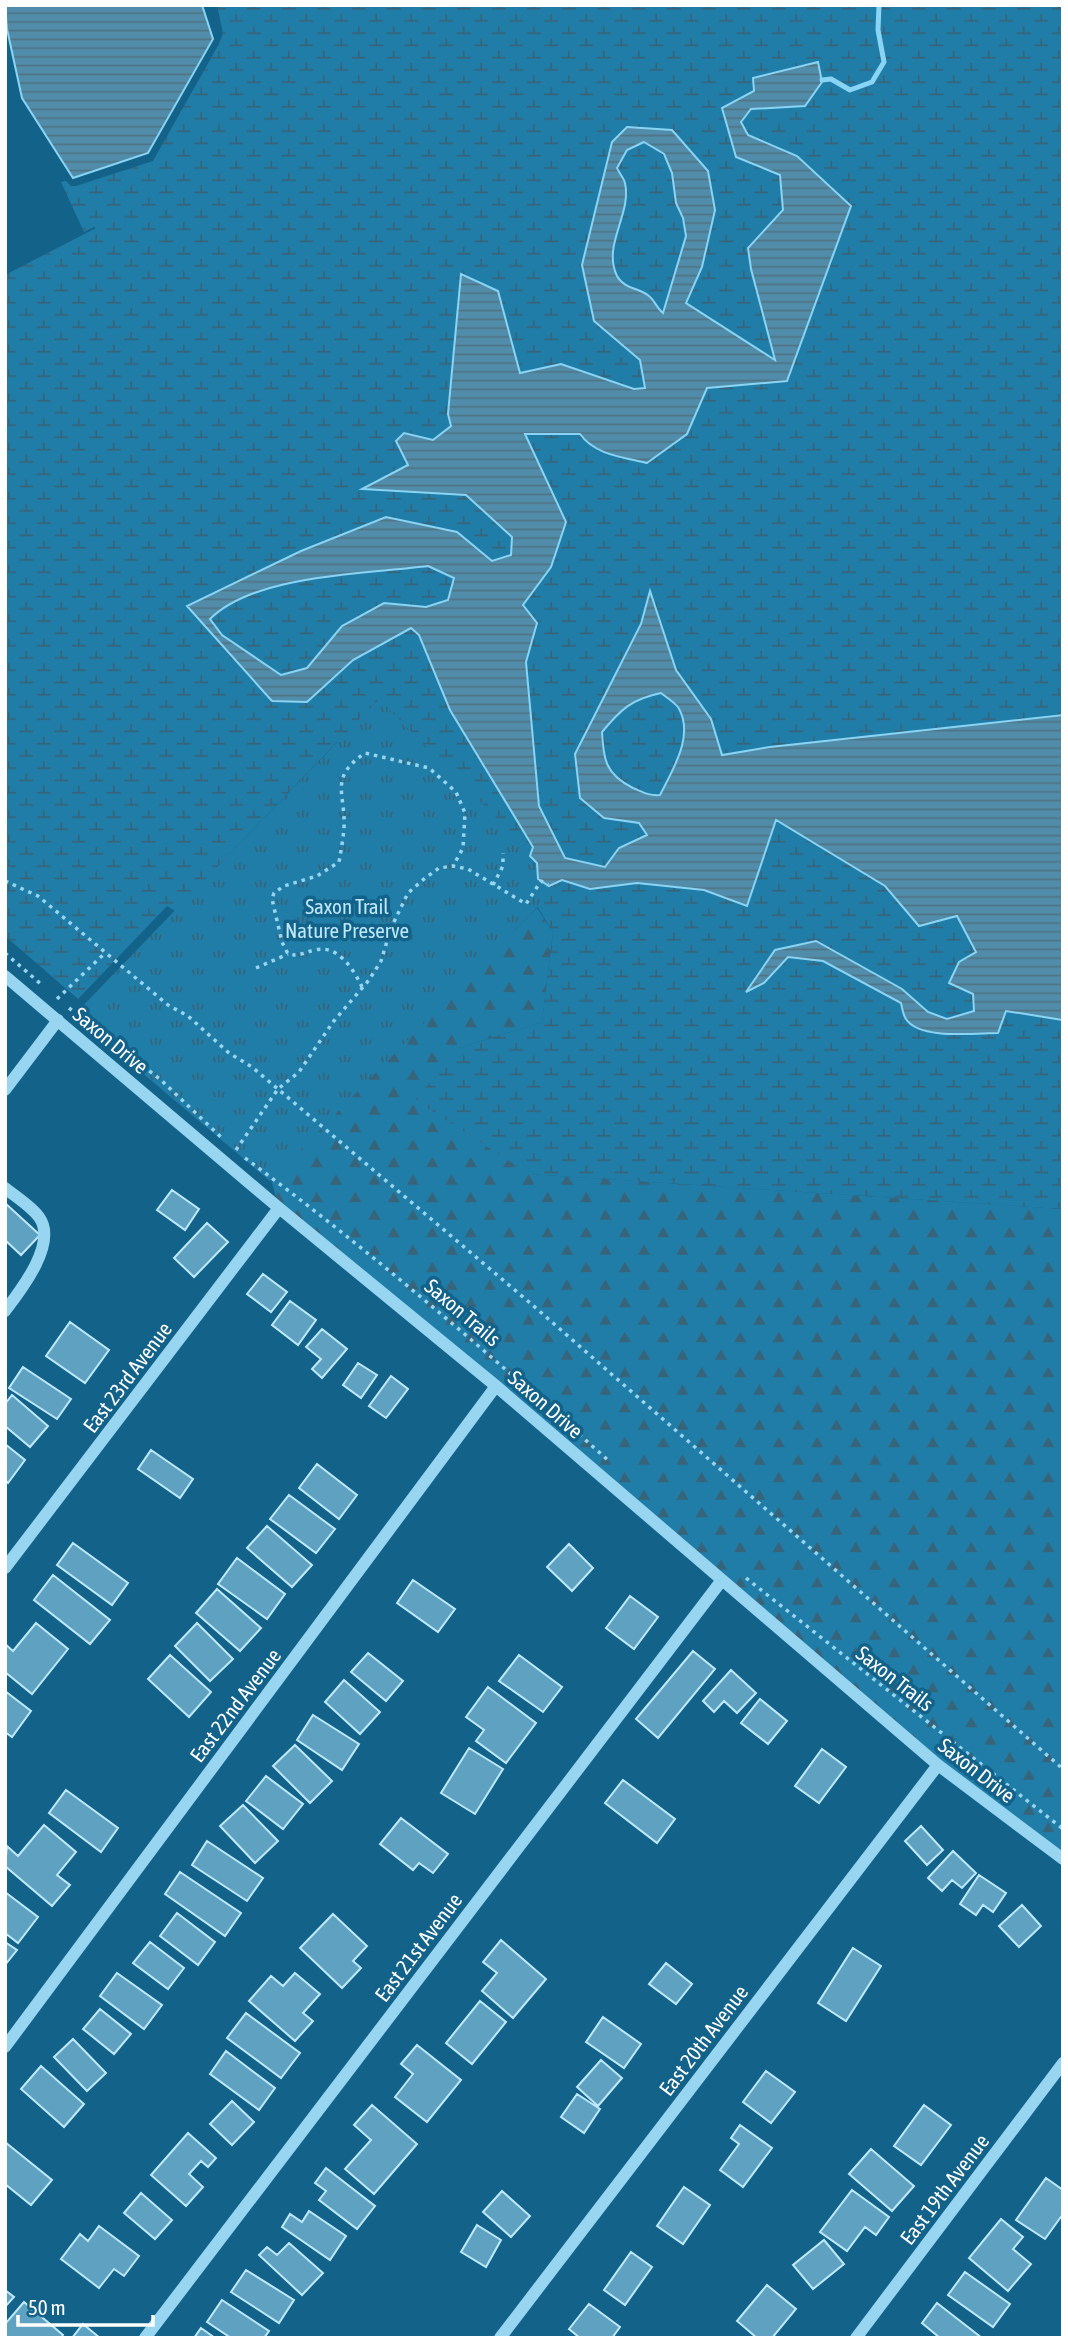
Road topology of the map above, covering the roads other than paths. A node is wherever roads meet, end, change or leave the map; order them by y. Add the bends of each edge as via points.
1 (5, 976) edge
2 (58, 1020) junction
3 (5, 1090) edge
4 (5, 1188) edge
5 (279, 1208) junction
6 (5, 1311) edge
7 (496, 1386) junction
8 (5, 1569) edge
9 (722, 1580) junction
10 (938, 1765) junction
11 (1063, 1859) edge
12 (5, 2047) edge
13 (1063, 2063) edge
14 (145, 2338) edge
15 (499, 2338) edge
16 (856, 2338) edge

1 - 2 street, Saxon Drive
2 - 3 street
2 - 5 street, Saxon Drive
4 - 6 street via 41,1218 45,1243 25,1284
5 - 7 street, Saxon Drive
5 - 8 street, East 23rd Avenue
7 - 9 street, Saxon Drive
7 - 12 street, East 22nd Avenue
9 - 10 street, Saxon Drive
9 - 14 street, East 21st Avenue
10 - 11 street, Saxon Drive
10 - 15 street, East 20th Avenue
13 - 16 street, East 19th Avenue

